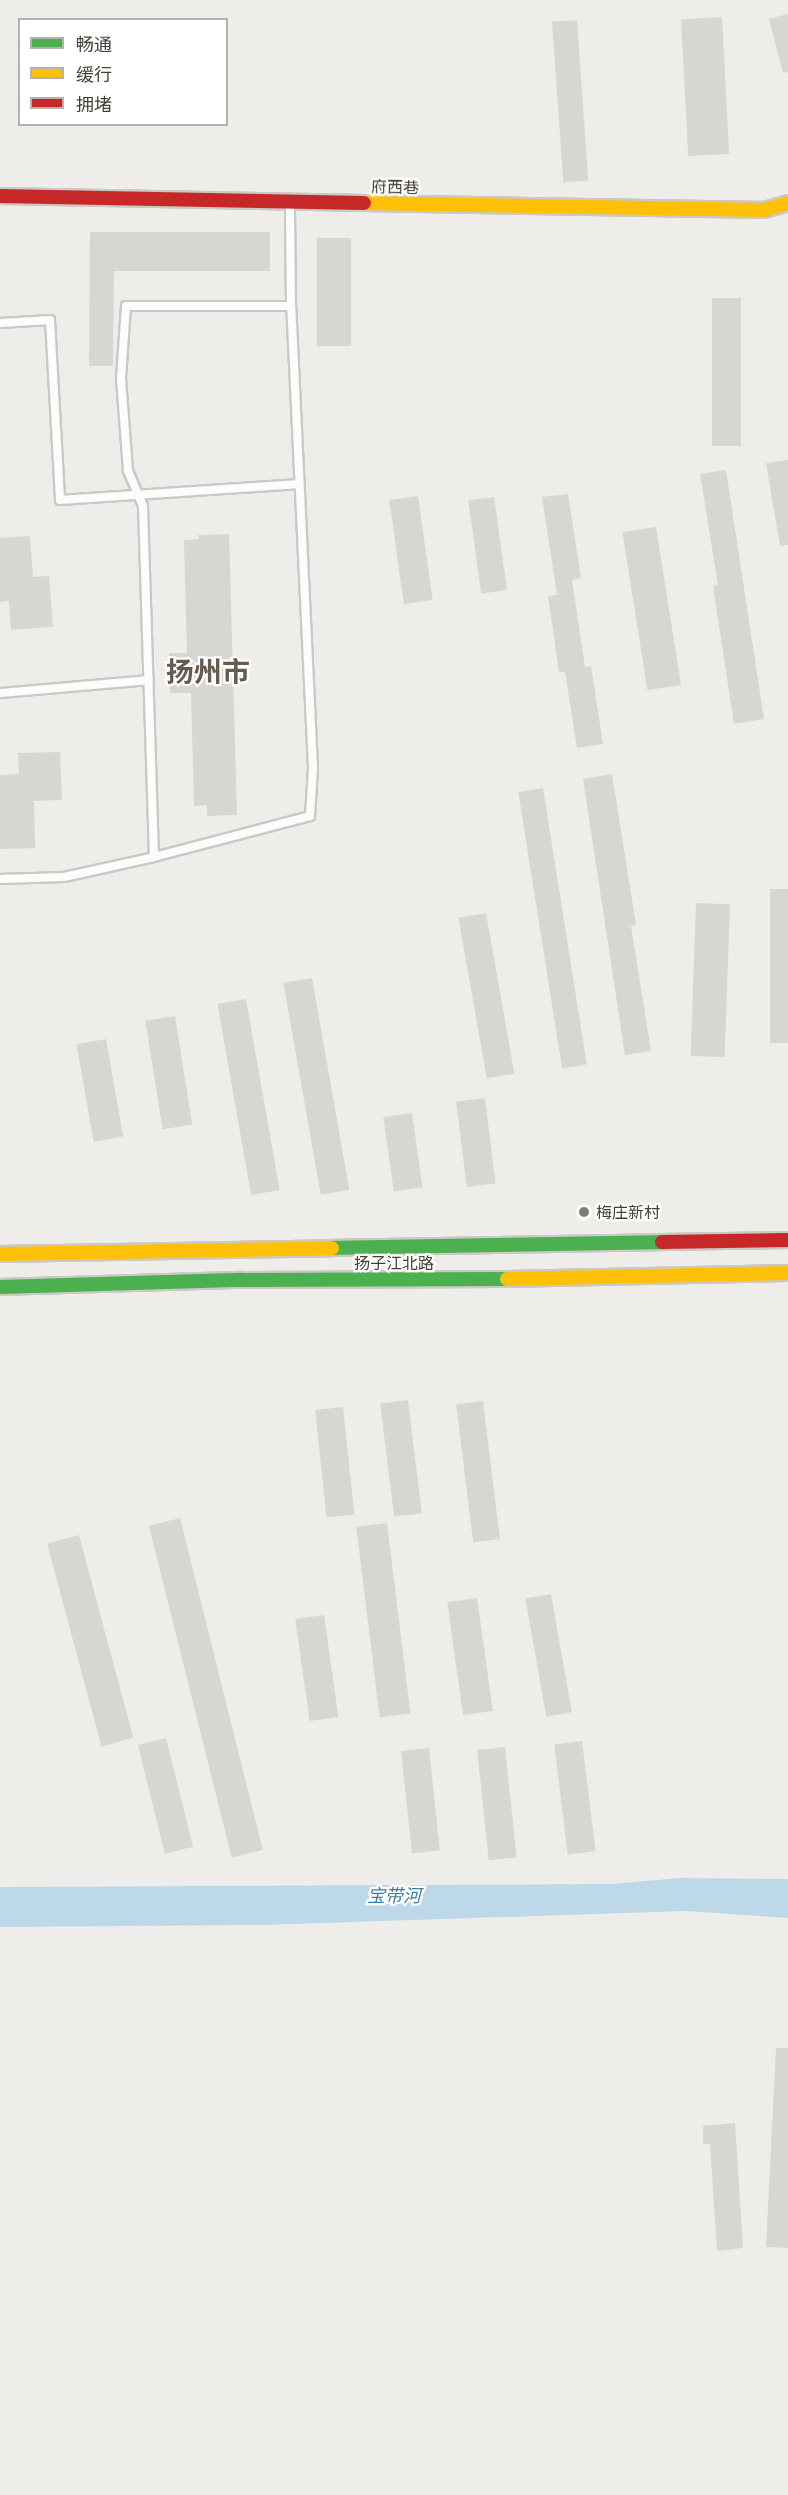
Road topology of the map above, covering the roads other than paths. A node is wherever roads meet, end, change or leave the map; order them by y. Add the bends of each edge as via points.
1 (0, 196) edge
2 (290, 201) junction
3 (788, 203) edge
4 (291, 306) junction
5 (0, 324) edge
6 (299, 484) junction
7 (138, 494) junction
8 (148, 680) junction
9 (0, 693) edge
10 (154, 856) junction
11 (0, 879) edge
12 (788, 1240) edge
13 (0, 1254) edge
14 (788, 1273) edge
15 (0, 1287) edge

1 - 2 main road, 府西巷
2 - 3 main road, 府西巷 via 764,210
2 - 4 lane
4 - 6 lane
4 - 7 lane via 126,306 121,378 128,470
5 - 7 lane via 50,320 60,500
6 - 7 lane
6 - 10 lane via 313,768 310,816
7 - 8 lane via 143,506
8 - 9 lane
8 - 10 lane
10 - 11 lane via 64,877
12 - 13 main road, 扬子江北路
14 - 15 main road, 扬子江北路

